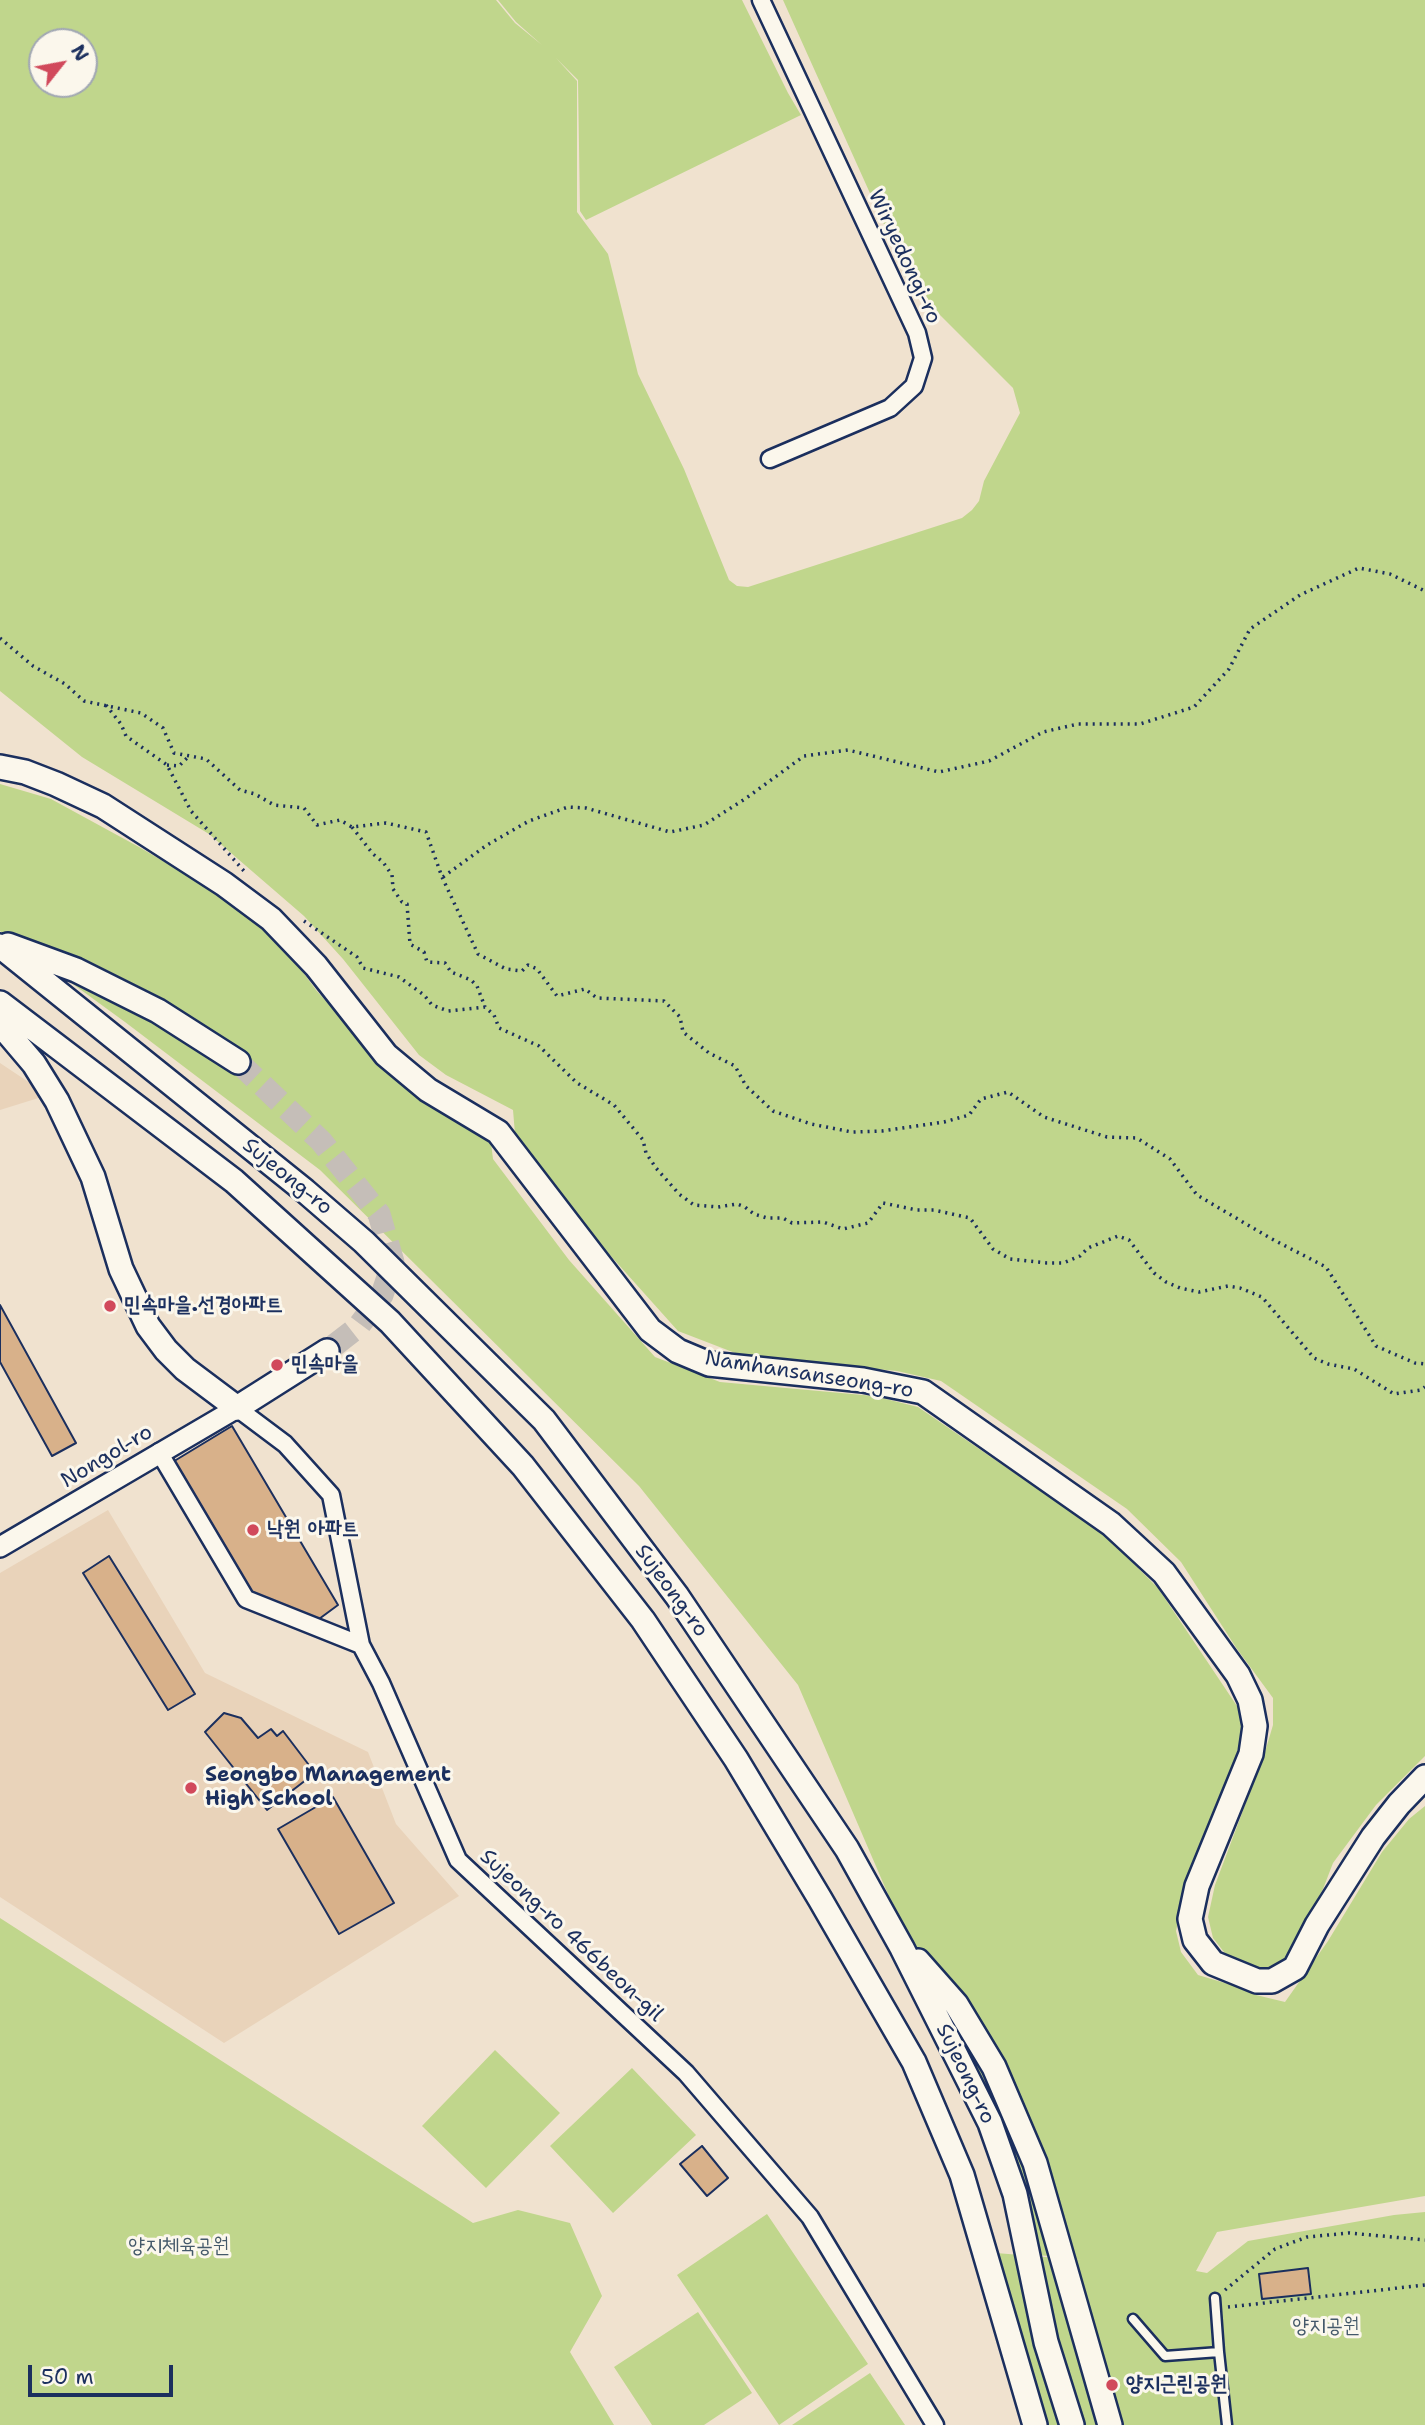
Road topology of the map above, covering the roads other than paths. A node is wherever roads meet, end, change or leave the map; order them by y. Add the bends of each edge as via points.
1 (761, 0) edge
2 (770, 459) dead end
3 (0, 767) edge
4 (0, 944) edge
5 (0, 1003) edge
6 (0, 1024) edge
7 (238, 1062) tunnel mouth
8 (327, 1351) tunnel mouth
9 (237, 1408) junction
10 (159, 1452) junction
11 (0, 1547) edge
12 (361, 1645) junction
13 (1425, 1777) edge
14 (895, 1936) junction
15 (1215, 2298) road end
16 (1133, 2319) dead end
17 (1219, 2352) junction
18 (935, 2425) edge
19 (1035, 2425) edge
20 (1072, 2425) edge
21 (1110, 2425) edge
22 (1227, 2425) edge

1 - 2 street, Wiryedongi-ro via 917,333 923,358 914,386 890,408
3 - 13 main road, Namhansanseong-ro via 56,784 103,806 271,919 316,966 386,1055 428,1090 498,1132 650,1330 678,1351 709,1364 863,1380 923,1392 1111,1524 1164,1573 1238,1675 1255,1726 1251,1754 1197,1886 1190,1919 1195,1940 1213,1963 1257,1981 1272,1981 1295,1968 1373,1837
4 - 7 main road via 76,970 146,1005
4 - 14 main road, Sujeong-ro via 364,1241 544,1420 677,1596 784,1753 847,1849
5 - 19 main road, Sujeong-ro via 234,1181 390,1322 523,1466 643,1620 736,1759 914,2063 962,2175
6 - 9 main road via 34,1064 57,1101 93,1177 121,1269 148,1326 185,1369
8 - 9 main road
9 - 10 street, Nongol-ro
9 - 12 street, Sujeong-ro 466beon-gil via 285,1444 331,1495
10 - 11 street, Nongol-ro
10 - 12 street via 246,1599
12 - 18 street, Sujeong-ro 466beon-gil via 458,1860 686,2073 810,2217
14 - 20 main road, Sujeong-ro via 990,2123 1015,2194 1046,2342
14 - 21 main road via 956,2004 994,2067 1035,2163
15 - 17 lane
16 - 17 lane via 1165,2356
17 - 22 lane

